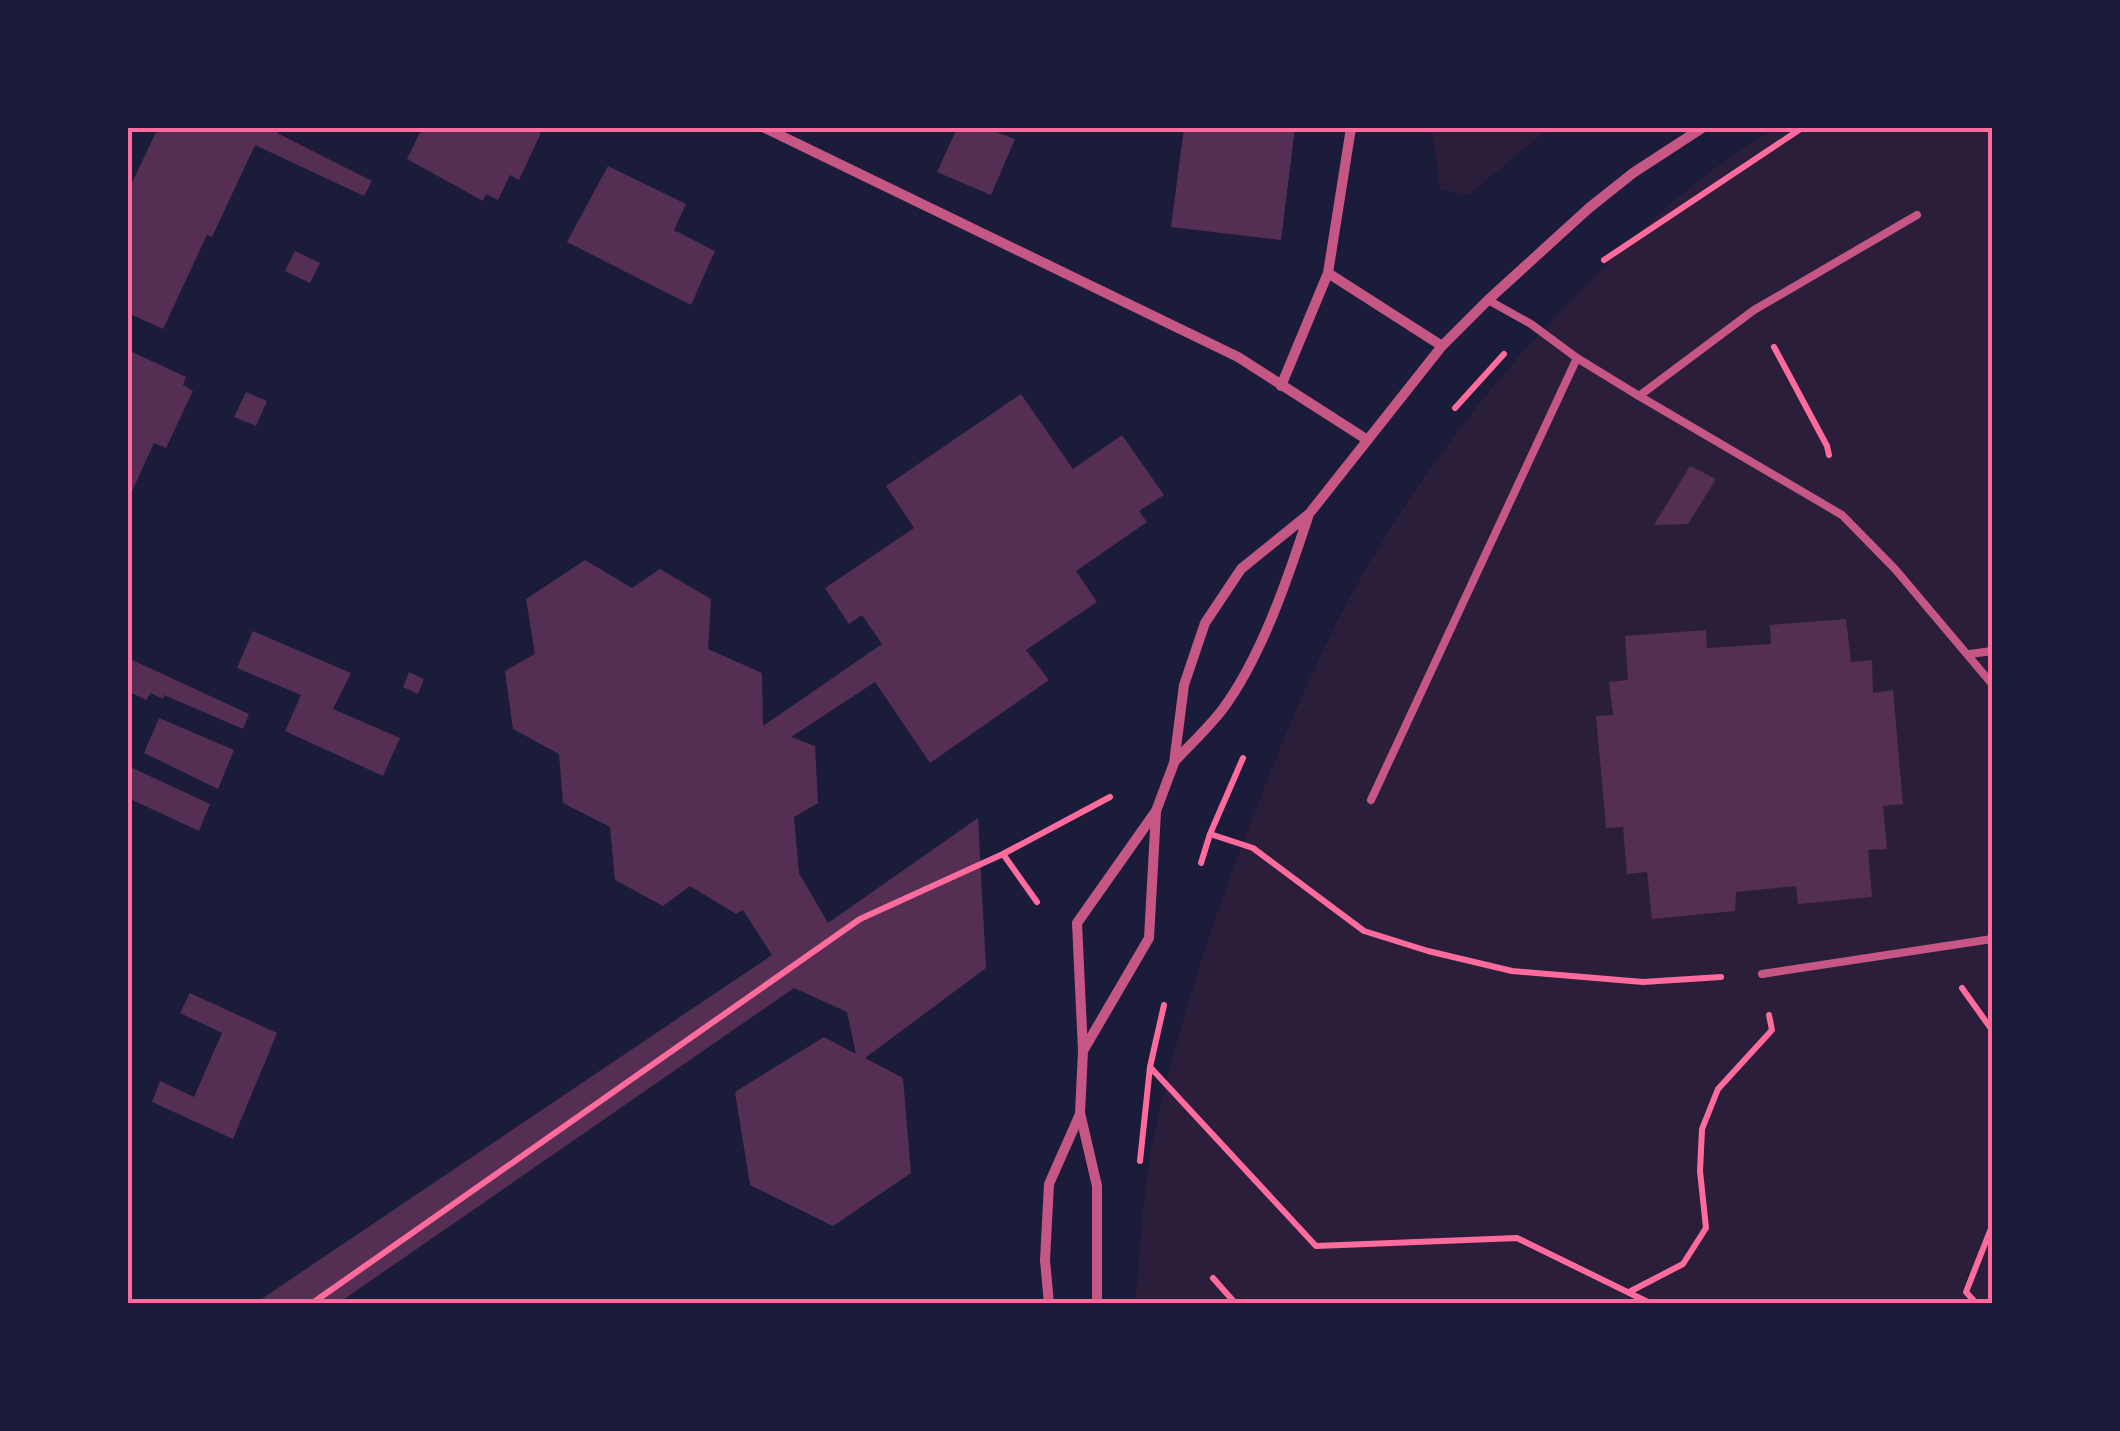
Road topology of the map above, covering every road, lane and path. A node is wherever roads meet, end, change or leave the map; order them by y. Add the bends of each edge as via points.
1 (765, 128) edge
2 (1351, 128) edge
3 (1702, 128) edge
4 (1802, 128) edge
5 (1916, 216) dead end
6 (1593, 268) dead end
7 (1328, 273) junction
8 (1488, 300) junction
9 (1754, 310) junction
10 (1531, 324) junction
11 (1442, 346) junction
12 (1576, 358) junction
13 (1281, 386) junction
14 (1638, 396) junction
15 (1452, 412) dead end
16 (1366, 439) junction
17 (1309, 514) junction
18 (1842, 515) junction
19 (1992, 651) edge
20 (1970, 654) junction
21 (1992, 684) edge
22 (1249, 745) dead end
23 (1174, 763) junction
24 (1372, 800) dead end
25 (1156, 810) junction
26 (1210, 834) junction
27 (1199, 872) dead end
28 (1992, 939) edge
29 (1762, 974) junction
30 (1165, 999) dead end
31 (1084, 1051) junction
32 (1150, 1067) junction
33 (1080, 1113) junction
34 (1139, 1166) dead end
35 (1992, 1226) edge
36 (1213, 1278) dead end
37 (1631, 1292) junction
38 (311, 1304) edge
39 (1050, 1304) edge
40 (1097, 1304) edge
41 (1236, 1304) edge
42 (1652, 1304) edge
43 (1976, 1304) edge

1 - 13 street via 1238,357
2 - 7 street
3 - 8 street via 1618,184
4 - 6 path
5 - 9 lane
7 - 11 street
7 - 13 street
8 - 10 lane
8 - 11 street
9 - 14 lane
9 - 18 path via 1827,446
10 - 12 lane
10 - 15 path
11 - 16 street
12 - 14 lane
12 - 24 lane
13 - 16 street
14 - 18 lane
16 - 17 street
17 - 23 street via 1258,646 1224,708
17 - 23 street via 1241,569 1205,623 1184,685
18 - 20 lane
19 - 20 lane
20 - 21 lane
22 - 26 path
23 - 25 street
23 - 38 path via 1003,854 860,919
25 - 31 street via 1149,938
25 - 31 street via 1077,923
26 - 27 path
26 - 29 path via 1253,848 1364,931 1428,951 1512,971 1643,982
28 - 29 lane
29 - 37 path via 1772,1030 1718,1090 1702,1129 1706,1228 1683,1264
30 - 32 path
31 - 33 street
32 - 34 path
32 - 37 path via 1316,1246 1517,1238
33 - 39 street via 1049,1184
33 - 40 street via 1097,1186
35 - 43 path via 1966,1292
36 - 41 path
37 - 42 path

